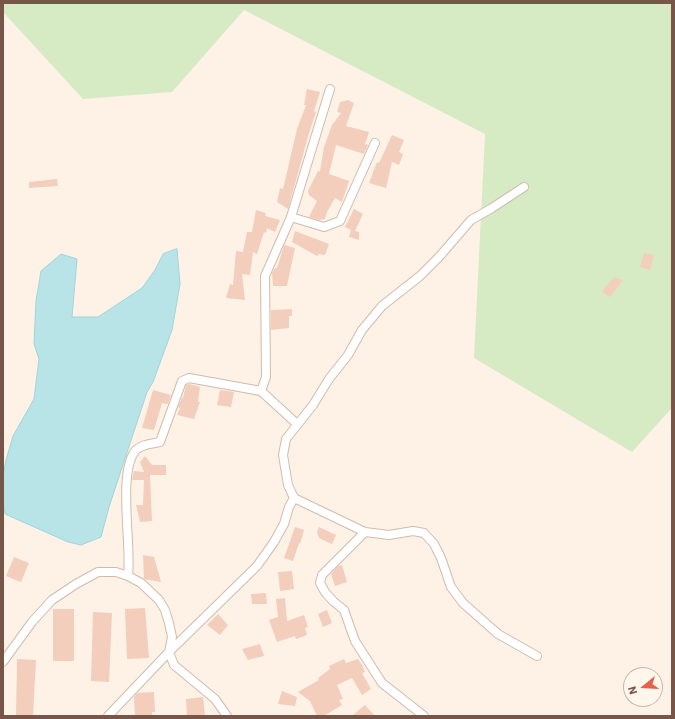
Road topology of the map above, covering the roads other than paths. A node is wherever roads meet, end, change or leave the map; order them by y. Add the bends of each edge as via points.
1 (330, 89) dead end
2 (374, 143) dead end
3 (524, 187) dead end
4 (291, 218) junction
5 (261, 391) junction
6 (298, 424) junction
7 (294, 498) junction
8 (365, 532) junction
9 (128, 576) junction
10 (169, 652) junction
11 (537, 656) dead end
12 (3, 662) edge
13 (108, 716) edge
14 (227, 716) edge
15 (424, 716) edge

1 - 4 street
2 - 4 street via 340,220 324,227
3 - 6 street via 471,220 420,276 382,306 362,330 348,355
4 - 5 street via 265,276 266,377
5 - 6 street
5 - 9 street via 189,378 182,381 160,442 142,446 136,450 130,461 127,475 127,538 130,562
6 - 7 street via 286,439 283,455 288,485
7 - 8 street
7 - 10 street via 284,524 257,566
8 - 11 street via 389,535 413,531 424,533 434,544 451,587 463,603 498,634
8 - 15 street via 322,575 320,583 332,601 344,610 355,641 382,683
9 - 10 street via 141,583 159,600 165,610 172,637
9 - 12 street via 116,572 98,572 52,600 32,622
10 - 13 street
10 - 14 street via 174,665 215,699

